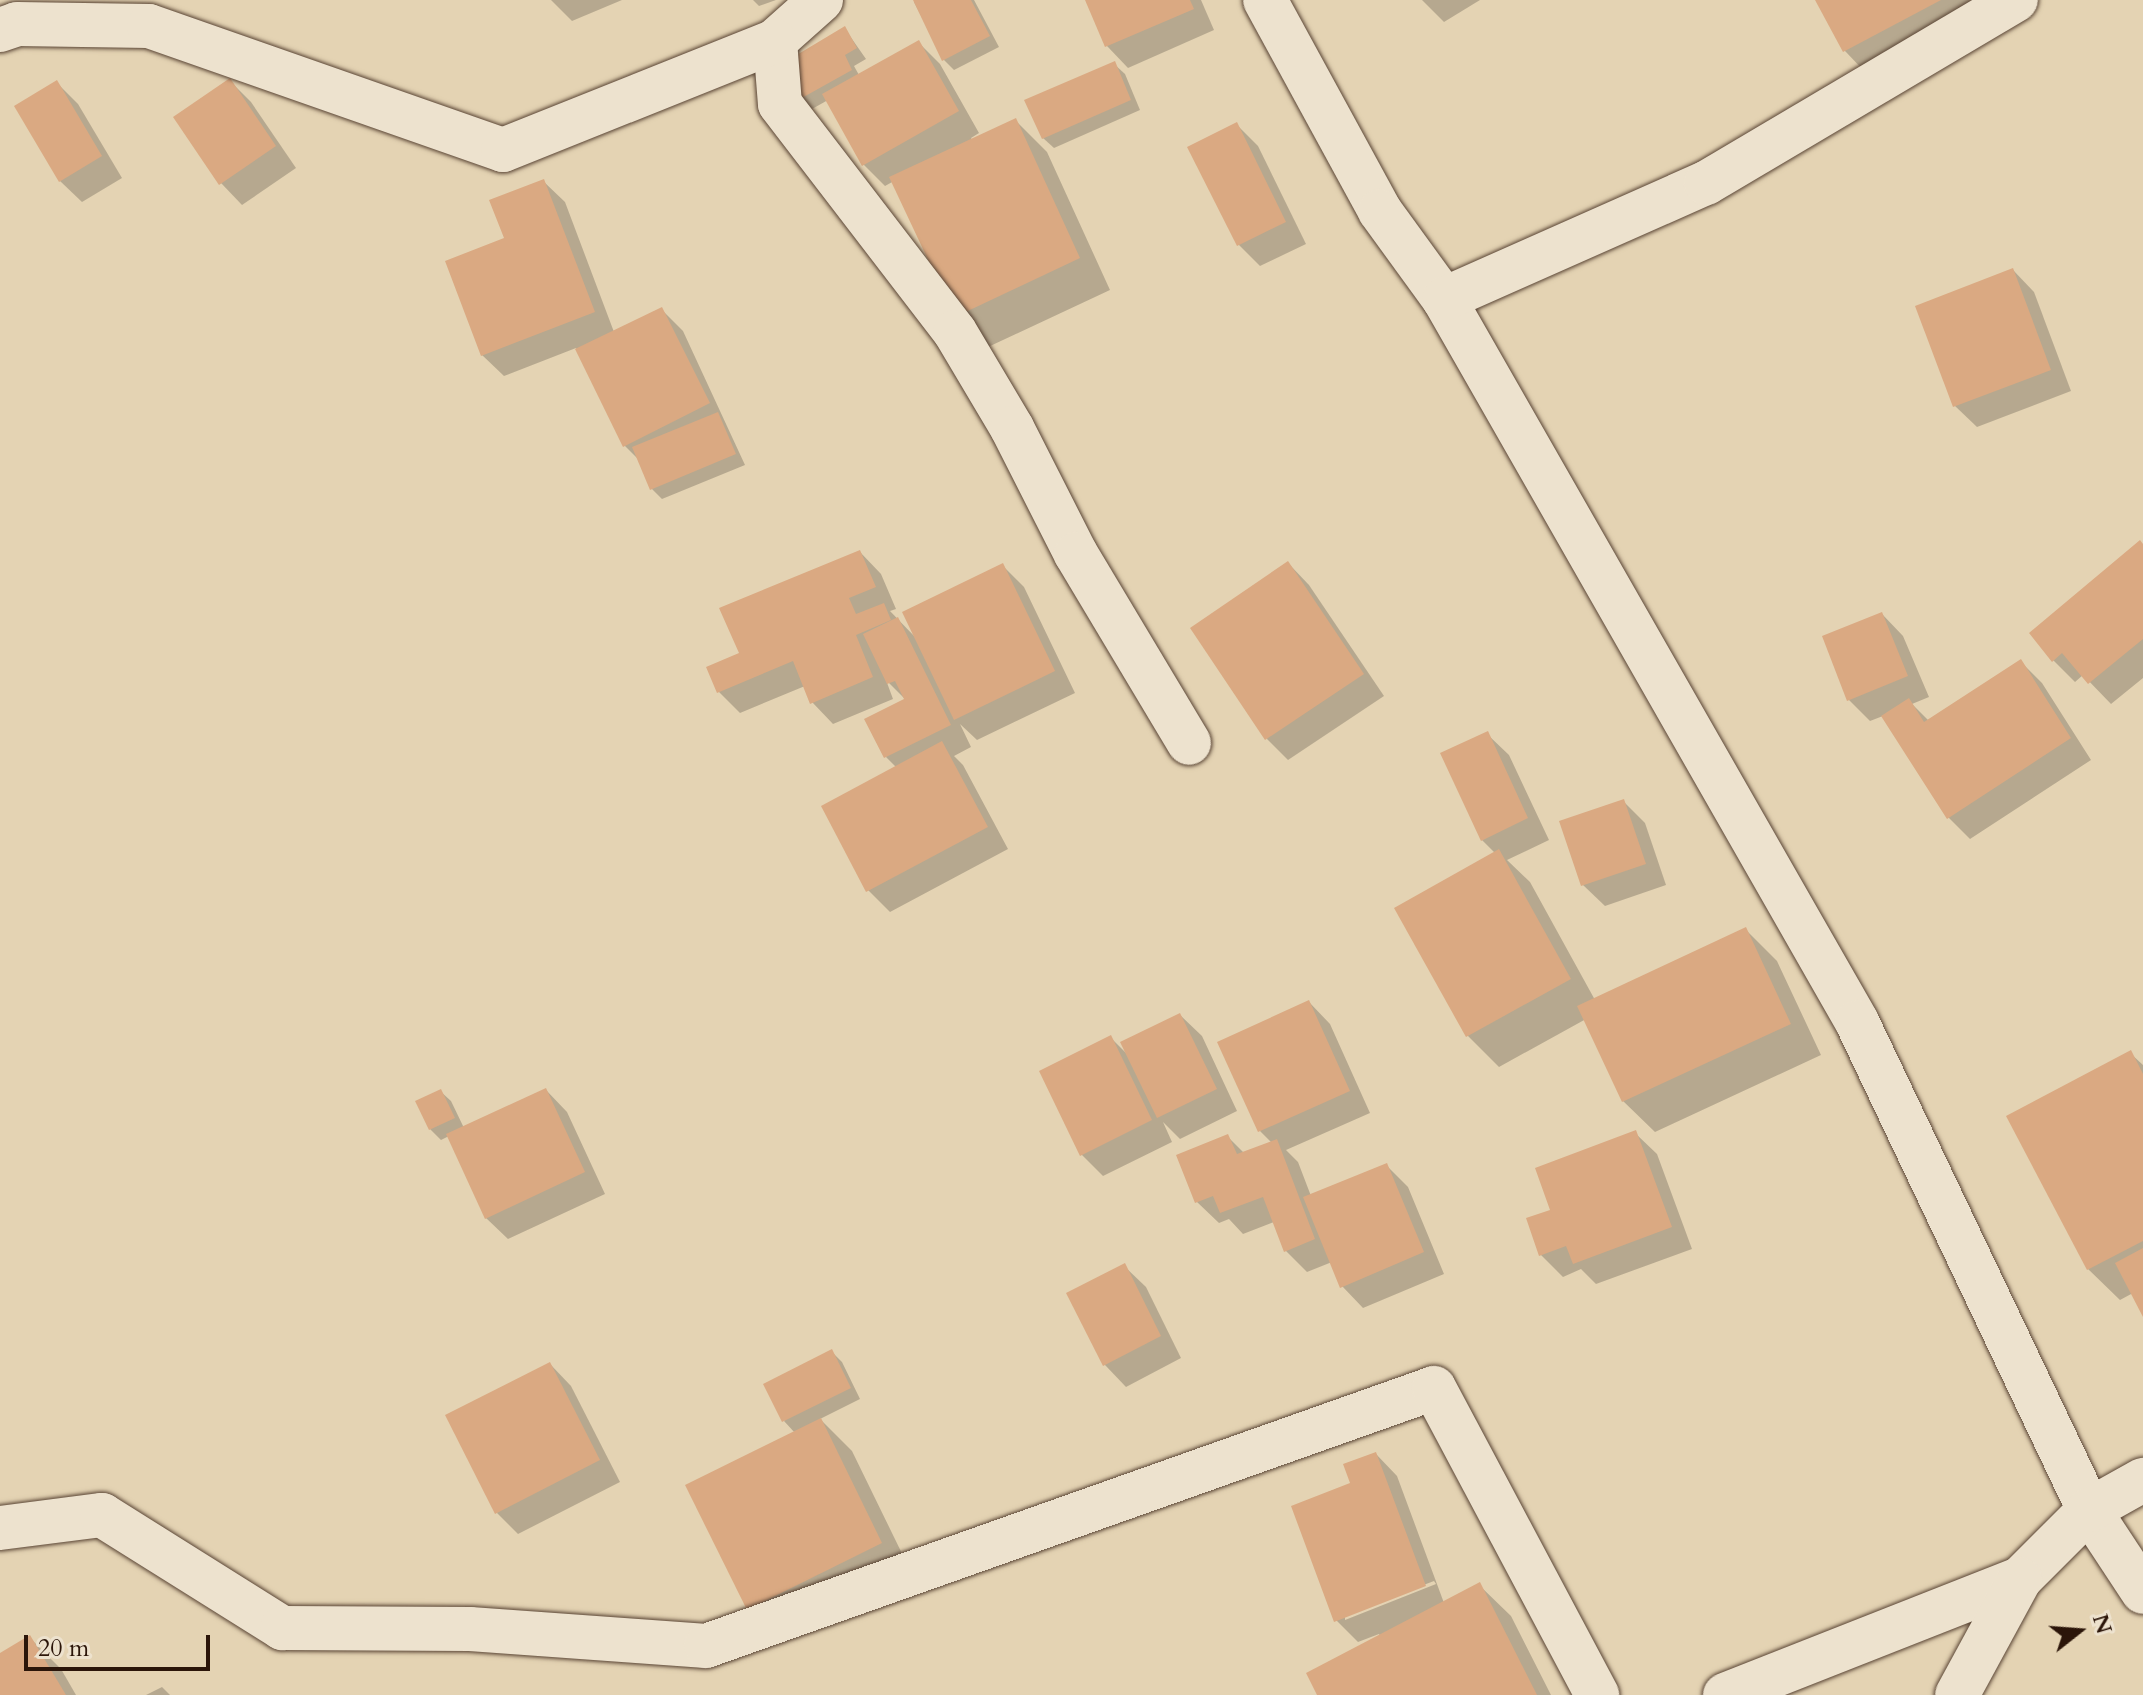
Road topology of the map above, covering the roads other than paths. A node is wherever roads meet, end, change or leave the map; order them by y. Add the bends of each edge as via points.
1 (821, 0) edge
2 (1265, 0) edge
3 (2016, 0) edge
4 (0, 30) edge
5 (775, 41) junction
6 (1444, 299) junction
7 (1189, 743) dead end
8 (2143, 1480) edge
9 (2089, 1510) junction
10 (0, 1528) edge
11 (2020, 1579) junction
12 (2143, 1592) edge
13 (1597, 1695) edge
14 (1725, 1695) edge
15 (1957, 1695) edge

1 - 5 street
2 - 6 street via 1380,211
3 - 6 street via 1706,183
4 - 5 street via 17,24 149,26 503,150
5 - 7 street via 780,104 955,332 1012,428 1076,554
6 - 9 street via 1857,1022
8 - 9 street
9 - 11 street
9 - 12 street
10 - 13 street via 102,1515 282,1628 470,1629 706,1646 1434,1388
11 - 14 street
11 - 15 street

